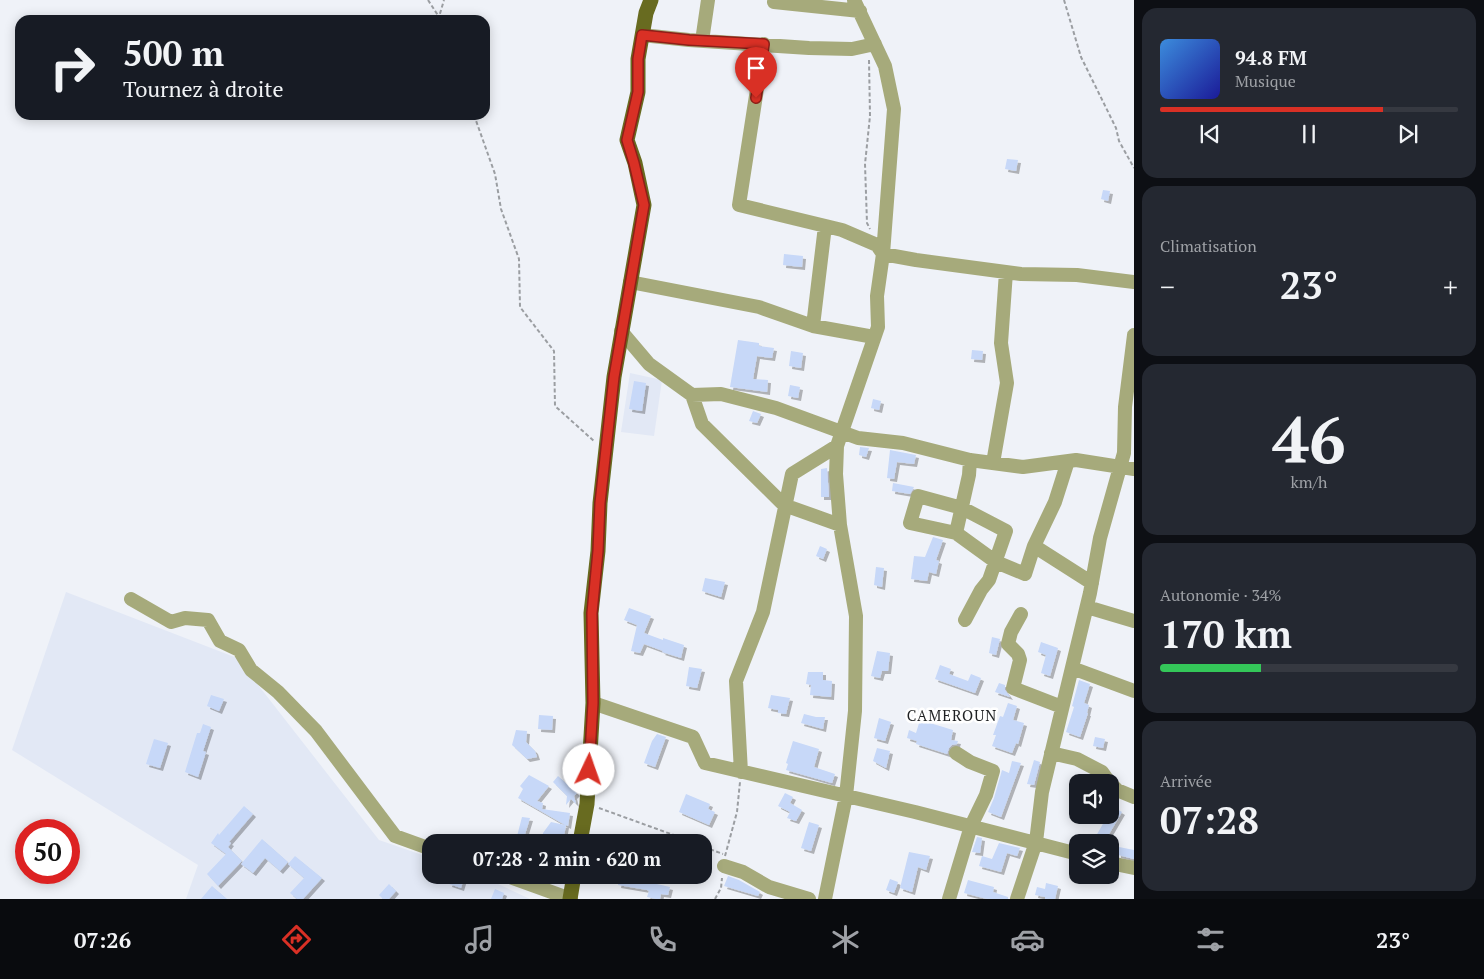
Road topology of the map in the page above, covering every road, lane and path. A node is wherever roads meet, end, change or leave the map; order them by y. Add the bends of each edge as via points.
1 (428, 0) edge
2 (444, 0) edge
3 (651, 0) edge
4 (708, 0) edge
5 (775, 0) edge
6 (1064, 0) edge
7 (857, 6) edge
8 (437, 15) edge
9 (440, 15) edge
10 (642, 35) junction
11 (702, 41) junction
12 (764, 44) junction
13 (871, 45) junction
14 (476, 120) edge
15 (1134, 168) edge
16 (825, 226) junction
17 (871, 231) dead end
18 (883, 254) junction
19 (1006, 272) junction
20 (630, 282) junction
21 (1134, 282) edge
22 (813, 326) junction
23 (622, 331) junction
24 (874, 337) junction
25 (1134, 341) edge
26 (692, 395) junction
27 (841, 433) junction
28 (837, 446) junction
29 (606, 452) junction
30 (970, 460) junction
31 (1068, 461) junction
32 (993, 463) junction
33 (1127, 468) edge
34 (784, 505) junction
35 (962, 508) junction
36 (840, 525) junction
37 (956, 533) junction
38 (1034, 546) junction
39 (996, 562) junction
40 (1092, 583) junction
41 (131, 599) dead end
42 (1087, 607) junction
43 (1020, 614) dead end
44 (965, 620) dead end
45 (1134, 621) edge
46 (1072, 668) junction
47 (1134, 690) edge
48 (593, 703) junction
49 (1062, 707) junction
50 (956, 753) dead end
51 (1051, 753) junction
52 (741, 772) junction
53 (1103, 774) edge
54 (1119, 791) edge
55 (846, 796) junction
56 (1134, 797) edge
57 (587, 804) junction
58 (970, 826) junction
59 (581, 834) edge
60 (671, 834) edge
61 (1036, 842) junction
62 (422, 846) edge
63 (1069, 851) edge
64 (712, 852) edge
65 (725, 861) junction
66 (1119, 865) edge
67 (1134, 868) edge
68 (529, 884) edge
69 (572, 884) edge
70 (570, 899) edge
71 (715, 899) edge
72 (809, 899) edge
73 (825, 899) edge
74 (949, 899) edge
75 (1017, 899) edge

1 - 8 path
2 - 9 path
3 - 10 main road
4 - 11 street
5 - 7 street
6 - 15 path via 1081,57
7 - 13 street
10 - 11 street
10 - 20 main road via 638,92 627,140 644,205
11 - 12 street
12 - 13 street via 852,49
12 - 16 street via 739,205
13 - 17 path via 871,99 864,164 867,223
13 - 18 street via 886,66 894,109
14 - 29 path via 495,174 501,209 518,258 520,307 554,351 555,406
16 - 18 street via 877,245
16 - 22 street
18 - 19 street
18 - 24 street via 877,296 878,327
19 - 21 street via 1077,275
19 - 32 street via 1001,342 1007,383
20 - 22 street via 758,307
20 - 23 main road
22 - 24 street
23 - 26 street via 649,364
23 - 29 main road
24 - 27 street
25 - 33 street via 1125,407 1124,453
26 - 27 street via 730,396 776,408
26 - 34 street via 702,424
27 - 28 street
27 - 30 street via 903,443
28 - 34 street via 792,474
28 - 36 street
29 - 48 main road via 592,613
30 - 32 street
30 - 35 street
31 - 32 street via 1023,467
31 - 33 street
31 - 38 street via 1055,502
33 - 40 street via 1100,538
34 - 36 street
34 - 52 street via 763,612 736,681
35 - 37 street
35 - 37 street via 918,496 910,523
35 - 39 street via 1006,531
36 - 55 street via 856,616 855,711
37 - 39 street
38 - 39 street via 1025,574
38 - 40 street
39 - 44 street via 990,580
40 - 42 street
41 - 62 street via 171,622 185,618 208,620 220,641 239,650 251,670 316,731 395,836
42 - 45 street
42 - 46 street
43 - 49 street via 1008,644 1020,660 1013,688
46 - 47 street
46 - 49 street
48 - 52 street via 693,737 704,763
48 - 57 main road
49 - 51 street
50 - 58 street via 993,771 986,795
51 - 53 street via 1077,759
51 - 61 street
52 - 55 street
52 - 65 path via 737,812
54 - 56 street
55 - 58 street
55 - 73 street
57 - 59 main road
57 - 60 path
58 - 61 street
58 - 74 street
61 - 63 street
61 - 75 street
64 - 65 path
65 - 71 path via 721,888
65 - 72 street via 770,887
66 - 67 street
68 - 70 street
69 - 70 main road

